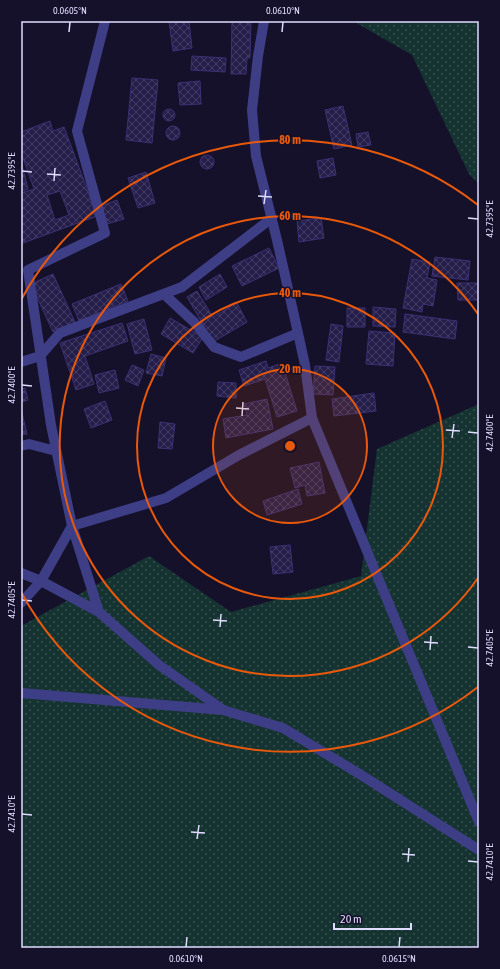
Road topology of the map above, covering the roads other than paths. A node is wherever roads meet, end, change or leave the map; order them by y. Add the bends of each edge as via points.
1 (105, 21) edge
2 (264, 21) edge
3 (272, 218) junction
4 (164, 294) junction
5 (298, 333) junction
6 (40, 356) junction
7 (21, 362) edge
8 (312, 418) junction
9 (21, 446) edge
10 (56, 451) junction
11 (72, 526) junction
12 (21, 574) edge
13 (41, 581) junction
14 (21, 603) edge
15 (98, 612) junction
16 (21, 693) edge
17 (223, 710) junction
18 (479, 822) edge
19 (479, 850) edge

1 - 6 street via 77,131 105,233 28,270
2 - 3 street via 252,110 256,156
3 - 4 street via 182,286
3 - 5 street
4 - 5 street via 194,322 214,347 241,357
4 - 6 street via 60,333
5 - 8 street
6 - 7 street
6 - 10 street
8 - 11 street via 239,455 166,498
8 - 18 street
9 - 10 street via 29,444
10 - 11 street
11 - 13 street
11 - 15 street
12 - 13 street
13 - 14 street
13 - 15 street
15 - 17 street via 159,665
16 - 17 street
17 - 19 street via 283,728

